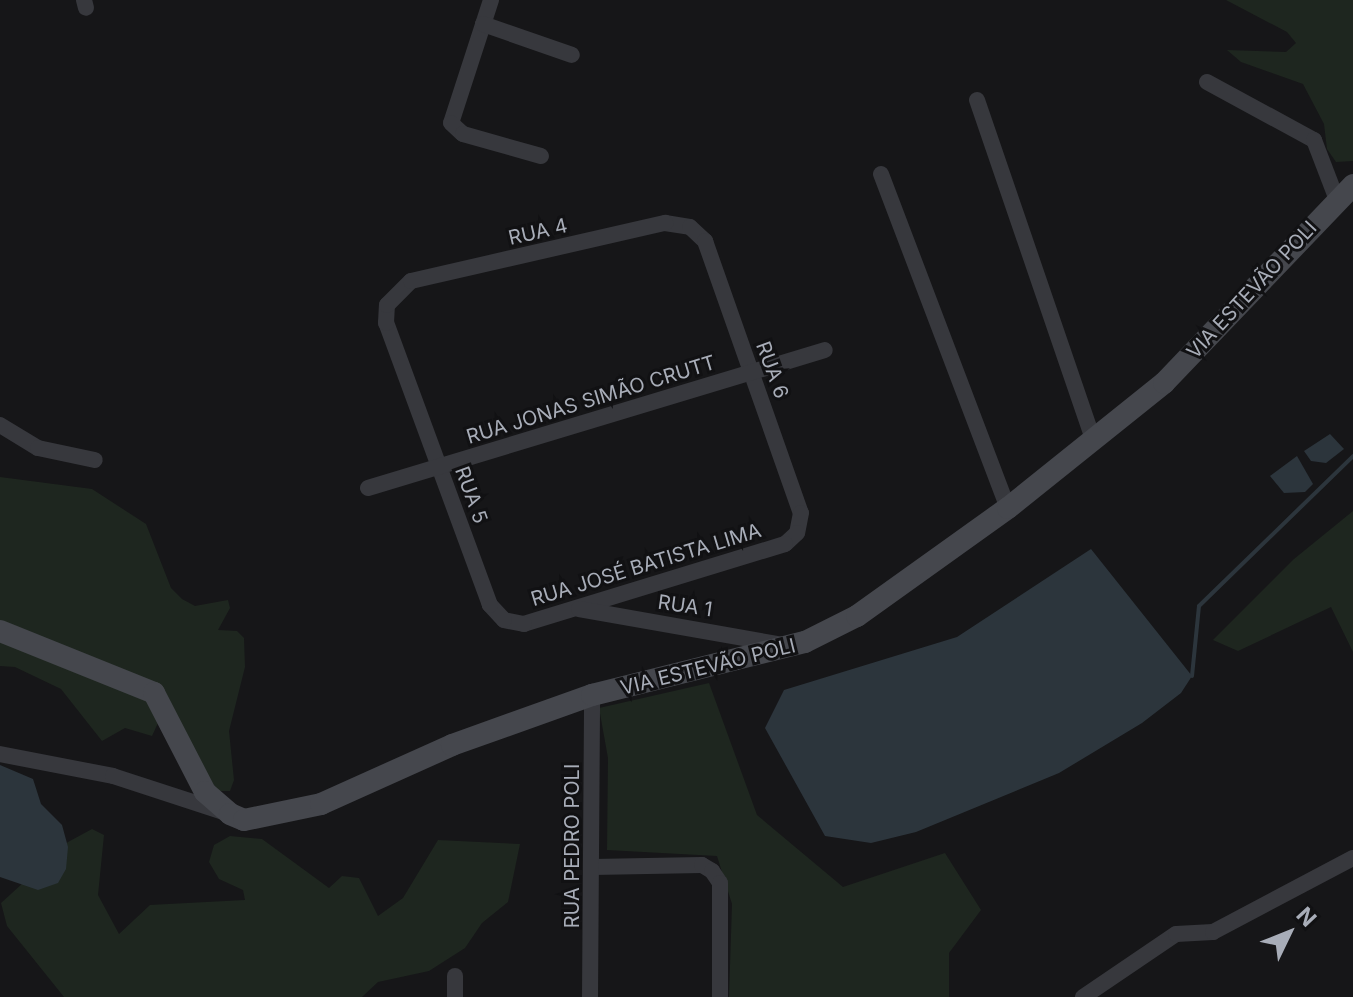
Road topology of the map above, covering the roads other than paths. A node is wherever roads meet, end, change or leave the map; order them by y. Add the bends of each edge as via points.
1 (491, 0) edge
2 (483, 24) junction
3 (572, 55) dead end
4 (1207, 82) dead end
5 (977, 100) dead end
6 (541, 156) dead end
7 (881, 174) dead end
8 (1345, 193) edge
9 (690, 227) joint
10 (397, 291) joint
11 (825, 350) dead end
12 (751, 372) junction
13 (0, 425) edge
14 (1094, 441) junction
15 (95, 460) dead end
16 (439, 467) junction
17 (368, 488) dead end
18 (1008, 508) junction
19 (797, 533) joint
20 (639, 587) junction
21 (575, 608) junction
22 (626, 617) junction
23 (504, 620) joint
24 (0, 631) edge
25 (789, 647) junction
26 (592, 695) junction
27 (0, 754) edge
28 (230, 814) junction
29 (1353, 858) edge
30 (593, 867) junction
31 (455, 976) dead end
32 (455, 997) edge
33 (590, 997) edge
34 (720, 997) edge
35 (1083, 997) edge

1 - 2 street
2 - 3 street
2 - 6 street via 451,123 463,134
4 - 8 street via 1314,140
5 - 14 street
7 - 18 street
8 - 14 main road, VIA ESTEVÃO POLI via 1164,383
9 - 10 street, RUA 4 via 665,223 411,281
9 - 12 street, RUA 6 via 705,241
10 - 16 street, RUA 5 via 387,305 386,323
11 - 12 street, RUA JONAS SIMÃO CRUTT
12 - 16 street, RUA JONAS SIMÃO CRUTT
12 - 19 street, RUA 6 via 801,513
13 - 15 street via 38,448
14 - 18 main road, VIA ESTEVÃO POLI
16 - 17 street, RUA JONAS SIMÃO CRUTT
16 - 23 street, RUA 5 via 490,605
18 - 25 main road, VIA ESTEVÃO POLI via 857,616
19 - 20 street, RUA JOSÉ BATISTA LIMA via 785,544
20 - 21 street, RUA JOSÉ BATISTA LIMA
20 - 22 street
21 - 22 street, RUA 1
21 - 23 street, RUA JOSÉ BATISTA LIMA via 524,624
22 - 25 street, RUA 1
24 - 28 main road via 154,693 205,792
25 - 26 main road, VIA ESTEVÃO POLI
26 - 28 main road, VIA ESTEVÃO POLI via 452,745 321,804 244,820
26 - 30 street, RUA PEDRO POLI
27 - 28 street via 113,776
29 - 35 street via 1213,932 1176,934
30 - 33 street, RUA PEDRO POLI
30 - 34 street via 702,865 712,871 720,883
31 - 32 street

